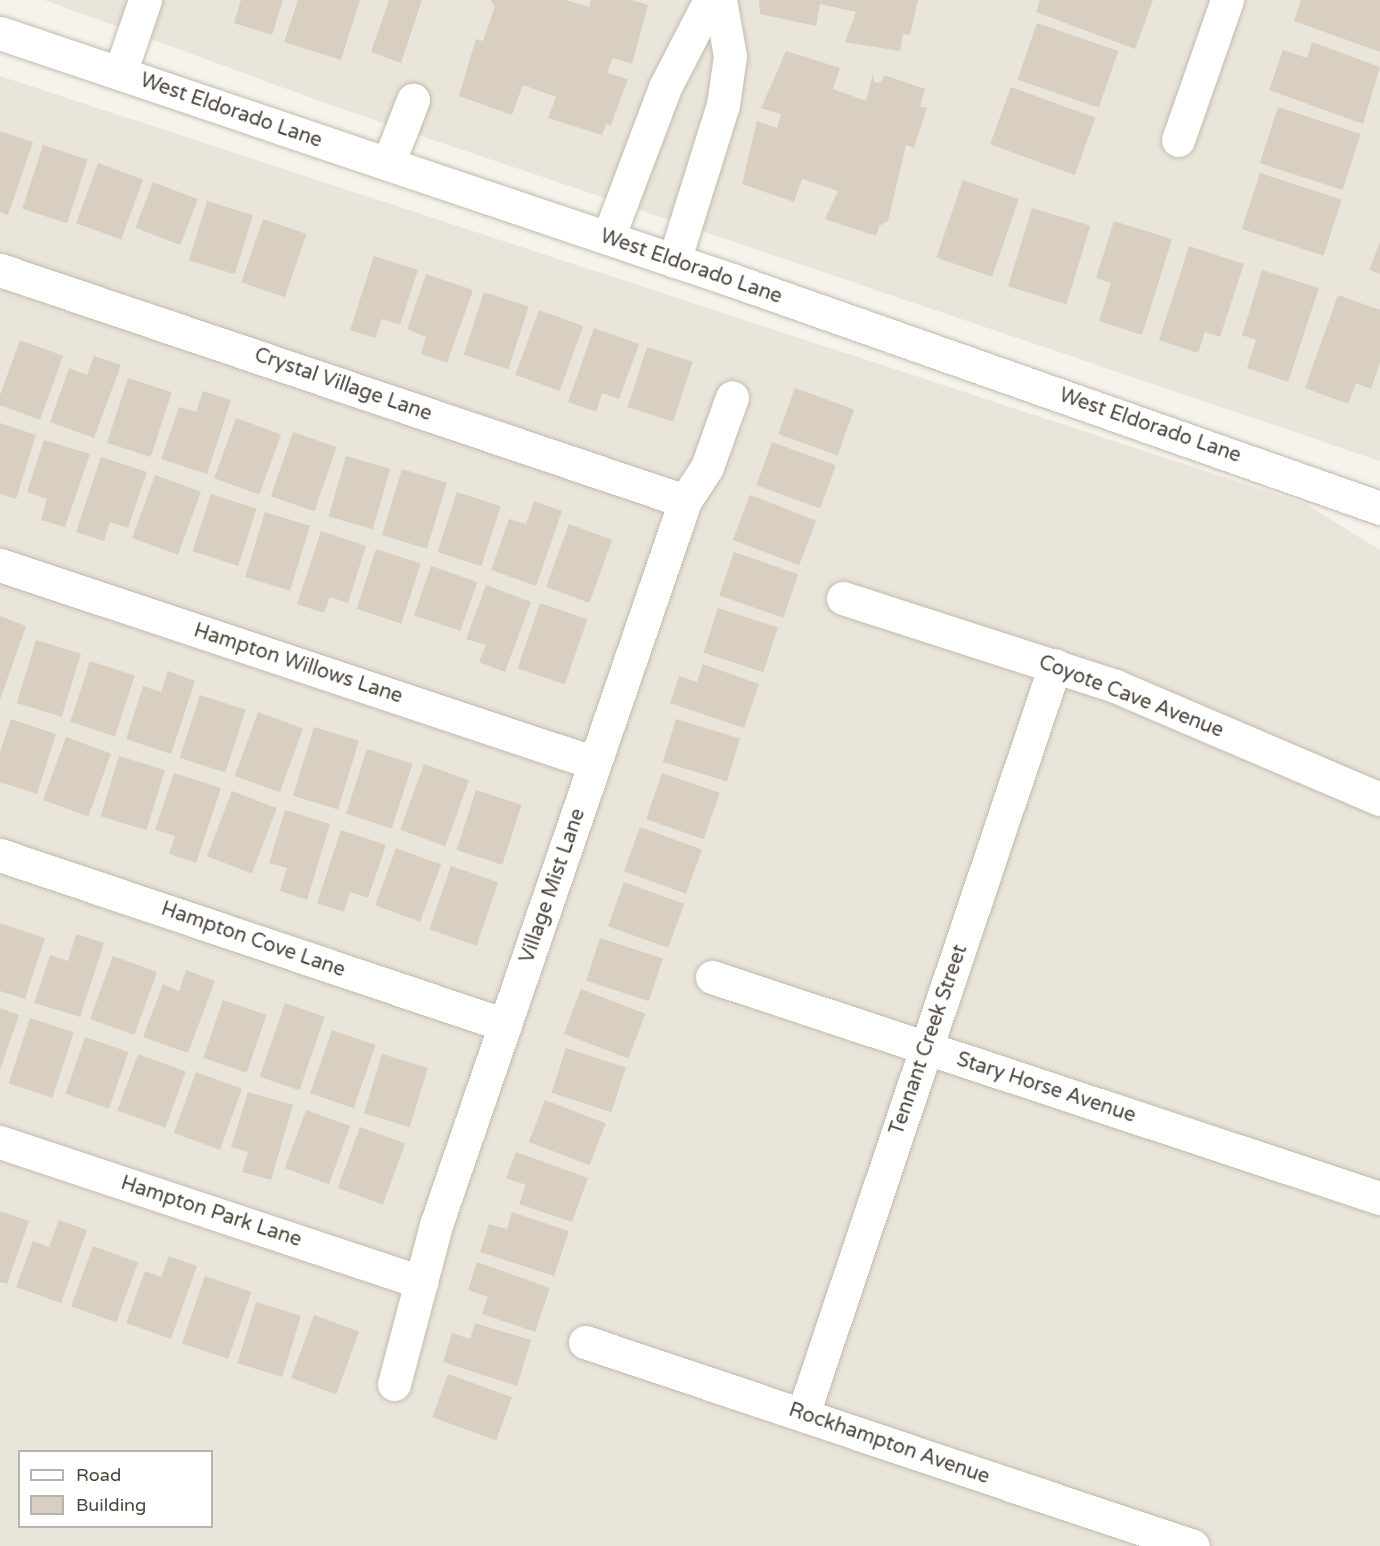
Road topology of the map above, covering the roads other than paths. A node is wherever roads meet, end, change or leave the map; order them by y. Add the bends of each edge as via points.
1 (145, 0) edge
2 (710, 0) edge
3 (720, 0) edge
4 (1227, 0) edge
5 (0, 33) edge
6 (120, 73) junction
7 (413, 100) dead end
8 (1178, 140) dead end
9 (388, 164) junction
10 (608, 238) junction
11 (674, 261) junction
12 (0, 270) edge
13 (732, 397) dead end
14 (685, 501) junction
15 (1380, 508) edge
16 (0, 565) edge
17 (843, 598) dead end
18 (1055, 665) junction
19 (596, 763) junction
20 (1380, 799) edge
21 (0, 855) edge
22 (712, 978) dead end
23 (505, 1025) junction
24 (926, 1048) junction
25 (0, 1142) edge
26 (1380, 1198) edge
27 (421, 1282) junction
28 (585, 1342) dead end
29 (394, 1384) dead end
30 (803, 1414) junction
31 (1193, 1546) edge

1 - 6 street
2 - 10 street via 665,87
3 - 11 street via 729,56 723,105
4 - 8 street
5 - 6 street, West Eldorado Lane
6 - 9 street, West Eldorado Lane
7 - 9 street
9 - 10 street, West Eldorado Lane
10 - 11 street, West Eldorado Lane
11 - 15 street, West Eldorado Lane
12 - 14 street, Crystal Village Lane
13 - 14 street, Village Mist Lane via 707,467
14 - 19 street, Village Mist Lane
16 - 19 street, Hampton Willows Lane
17 - 18 street, Coyote Cave Avenue
18 - 20 street, Coyote Cave Avenue
18 - 24 street, Tennant Creek Street
19 - 23 street, Village Mist Lane
21 - 23 street, Hampton Cove Lane
22 - 24 street, Stary Horse Avenue
23 - 27 street, Village Mist Lane
24 - 26 street, Stary Horse Avenue
24 - 30 street, Tennant Creek Street
25 - 27 street, Hampton Park Lane
27 - 29 street, Village Mist Lane
28 - 30 street, Rockhampton Avenue
30 - 31 street, Rockhampton Avenue

